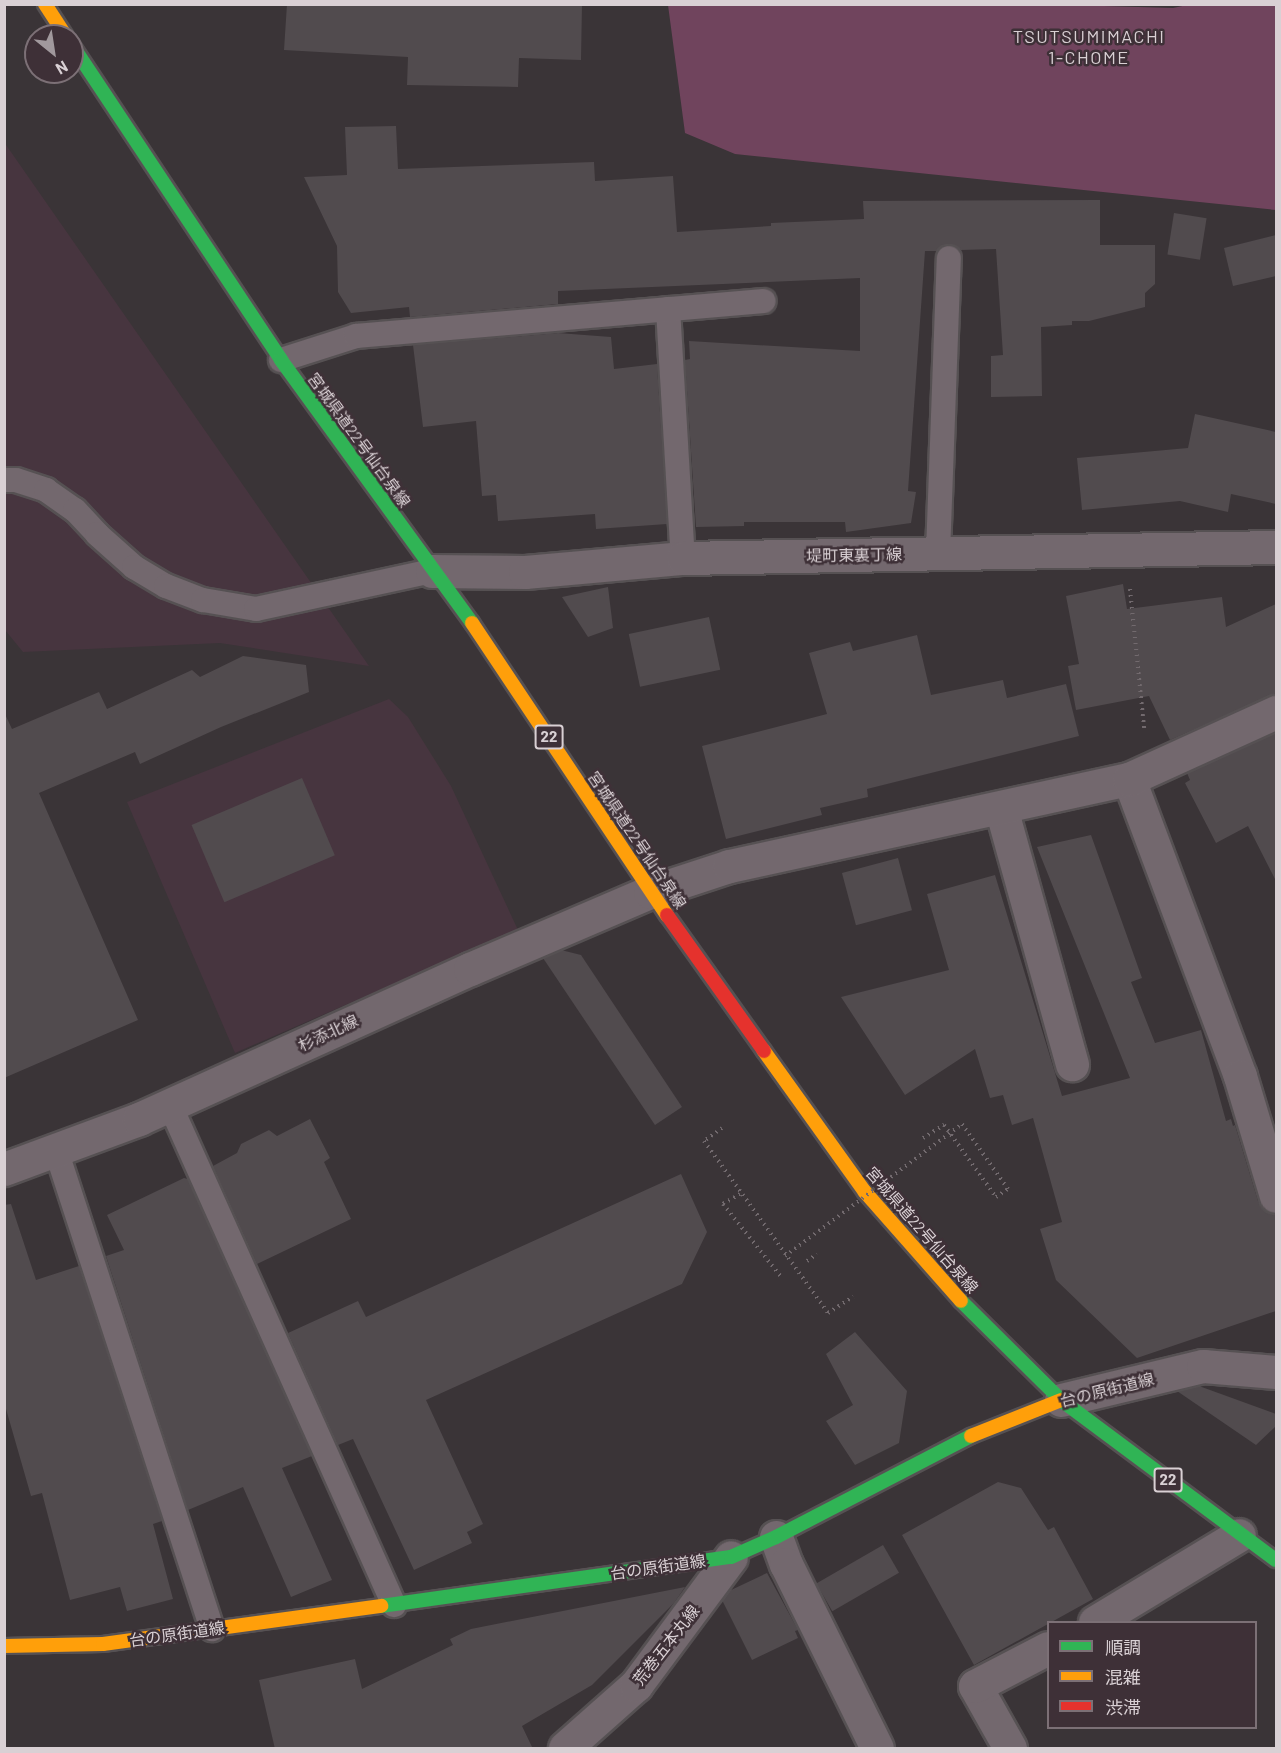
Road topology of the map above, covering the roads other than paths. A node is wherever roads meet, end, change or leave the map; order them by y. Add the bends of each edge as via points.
1 (45, 4) edge
2 (58, 24) edge
3 (84, 63) edge
4 (949, 258) dead end
5 (763, 301) dead end
6 (668, 309) junction
7 (281, 360) junction
8 (4, 480) edge
9 (1276, 547) edge
10 (938, 553) junction
11 (683, 558) junction
12 (432, 571) junction
13 (1276, 712) edge
14 (1141, 775) junction
15 (1001, 808) junction
16 (650, 892) junction
17 (1072, 1064) dead end
18 (170, 1105) junction
19 (56, 1150) junction
20 (4, 1169) edge
21 (1276, 1196) edge
22 (1276, 1372) edge
23 (1061, 1400) junction
24 (1239, 1535) junction
25 (776, 1537) junction
26 (731, 1557) junction
27 (1276, 1560) edge
28 (394, 1605) junction
29 (1098, 1621) edge
30 (212, 1629) junction
31 (4, 1646) edge
32 (1047, 1649) edge
33 (566, 1748) edge
34 (877, 1749) edge
35 (1010, 1749) edge

1 - 2 main road
3 - 7 main road, 宮城県道22号仙台泉線 / 22
4 - 10 lane
5 - 6 lane
6 - 7 lane via 356,336
6 - 11 lane
7 - 12 main road, 宮城県道22号仙台泉線 / 22
8 - 12 lane via 46,490 75,510 134,567 166,586 203,600 256,609
9 - 10 street, 堤町東裏丁線
10 - 11 street, 堤町東裏丁線
11 - 12 street, 堤町東裏丁線 via 525,572
12 - 16 main road, 宮城県道22号仙台泉線 / 22 via 486,642
13 - 14 street, 杉添北線
14 - 15 street, 杉添北線
14 - 21 street
15 - 16 street, 杉添北線 via 729,866
15 - 17 street
16 - 18 street, 杉添北線
16 - 23 main road, 宮城県道22号仙台泉線 / 22 via 865,1192 979,1322
18 - 19 street, 杉添北線
18 - 28 lane
19 - 20 street, 杉添北線
19 - 30 lane
22 - 23 street, 台の原街道線 via 1203,1366
23 - 24 main road, 宮城県道22号仙台泉線 / 22
23 - 25 main road, 台の原街道線 via 962,1440
24 - 27 main road, 宮城県道22号仙台泉線 / 22
24 - 29 street
25 - 26 main road, 台の原街道線
25 - 34 street
26 - 28 main road, 台の原街道線
26 - 33 street, 荒巻五本丸線 via 636,1685
28 - 30 main road, 台の原街道線
30 - 31 main road, 台の原街道線 via 103,1644
32 - 35 street via 975,1686

